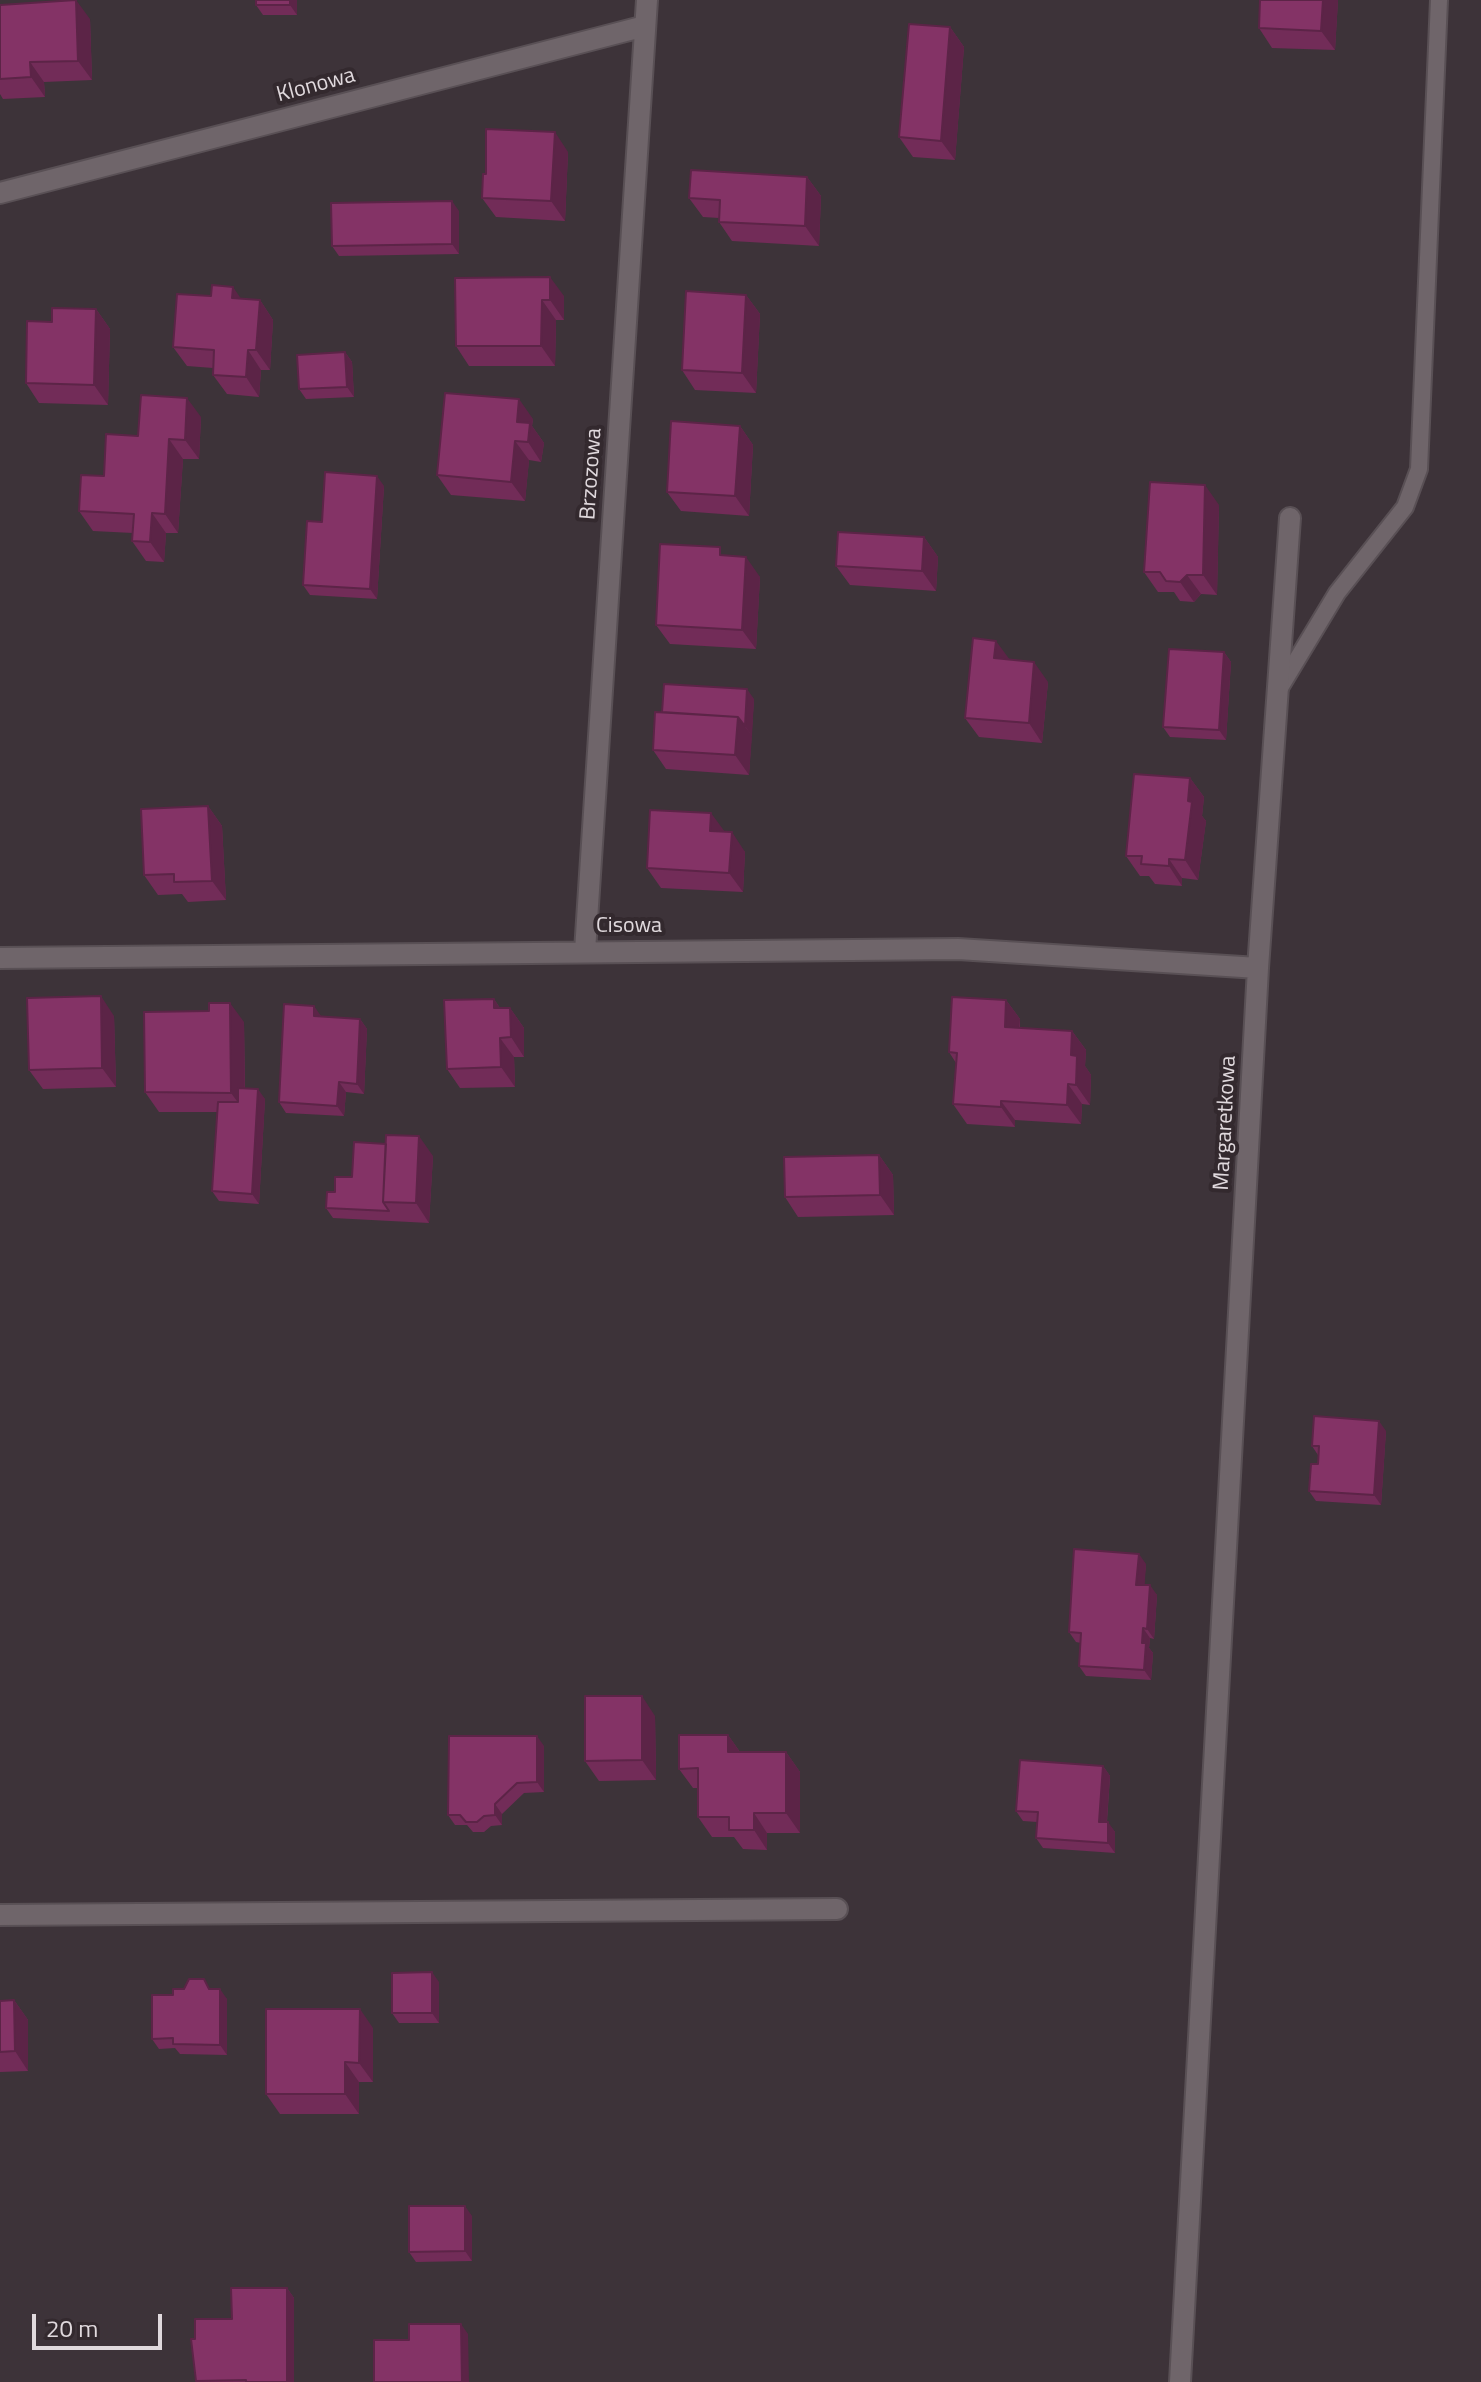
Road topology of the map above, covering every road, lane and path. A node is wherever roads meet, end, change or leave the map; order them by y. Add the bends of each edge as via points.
1 (647, 0) edge
2 (1439, 0) edge
3 (645, 26) junction
4 (0, 193) edge
5 (1290, 518) dead end
6 (1278, 691) junction
7 (585, 951) junction
8 (0, 958) edge
9 (1258, 968) junction
10 (837, 1909) dead end
11 (0, 1915) edge
12 (1180, 2382) edge

1 - 3 street, Brzozowa
2 - 6 lane via 1419,469 1405,507 1337,593
3 - 4 street, Klonowa
3 - 7 street, Brzozowa
5 - 6 street, Margaretkowa
6 - 9 street, Margaretkowa
7 - 8 street, Cisowa
7 - 9 street, Cisowa via 958,949
9 - 12 street, Margaretkowa
10 - 11 street

